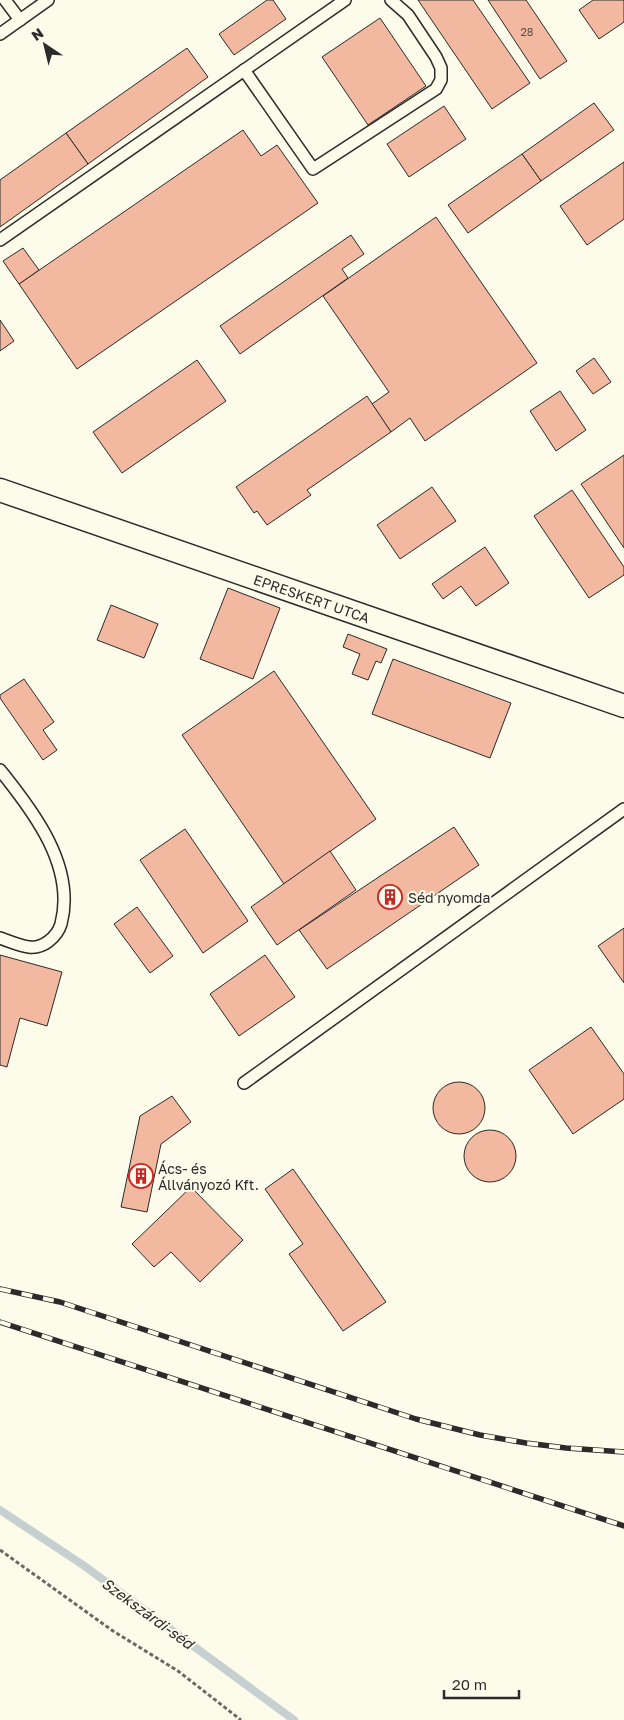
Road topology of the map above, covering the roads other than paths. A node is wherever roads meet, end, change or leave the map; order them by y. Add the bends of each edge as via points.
1 (5, 0) edge
2 (48, 0) edge
3 (345, 0) edge
4 (391, 0) edge
5 (20, 20) junction
6 (0, 34) edge
7 (244, 70) junction
8 (0, 240) edge
9 (0, 490) edge
10 (624, 706) edge
11 (0, 770) edge
12 (624, 809) edge
13 (0, 938) edge
14 (244, 1083) dead end

1 - 5 lane
2 - 5 lane
3 - 7 lane
4 - 7 lane via 408,15 436,57 442,80 436,89 313,169
5 - 6 lane
7 - 8 lane
9 - 10 street, EPRESKERT UTCA
11 - 13 lane via 48,841 60,866 65,901 60,928 42,945 30,948
12 - 14 lane

